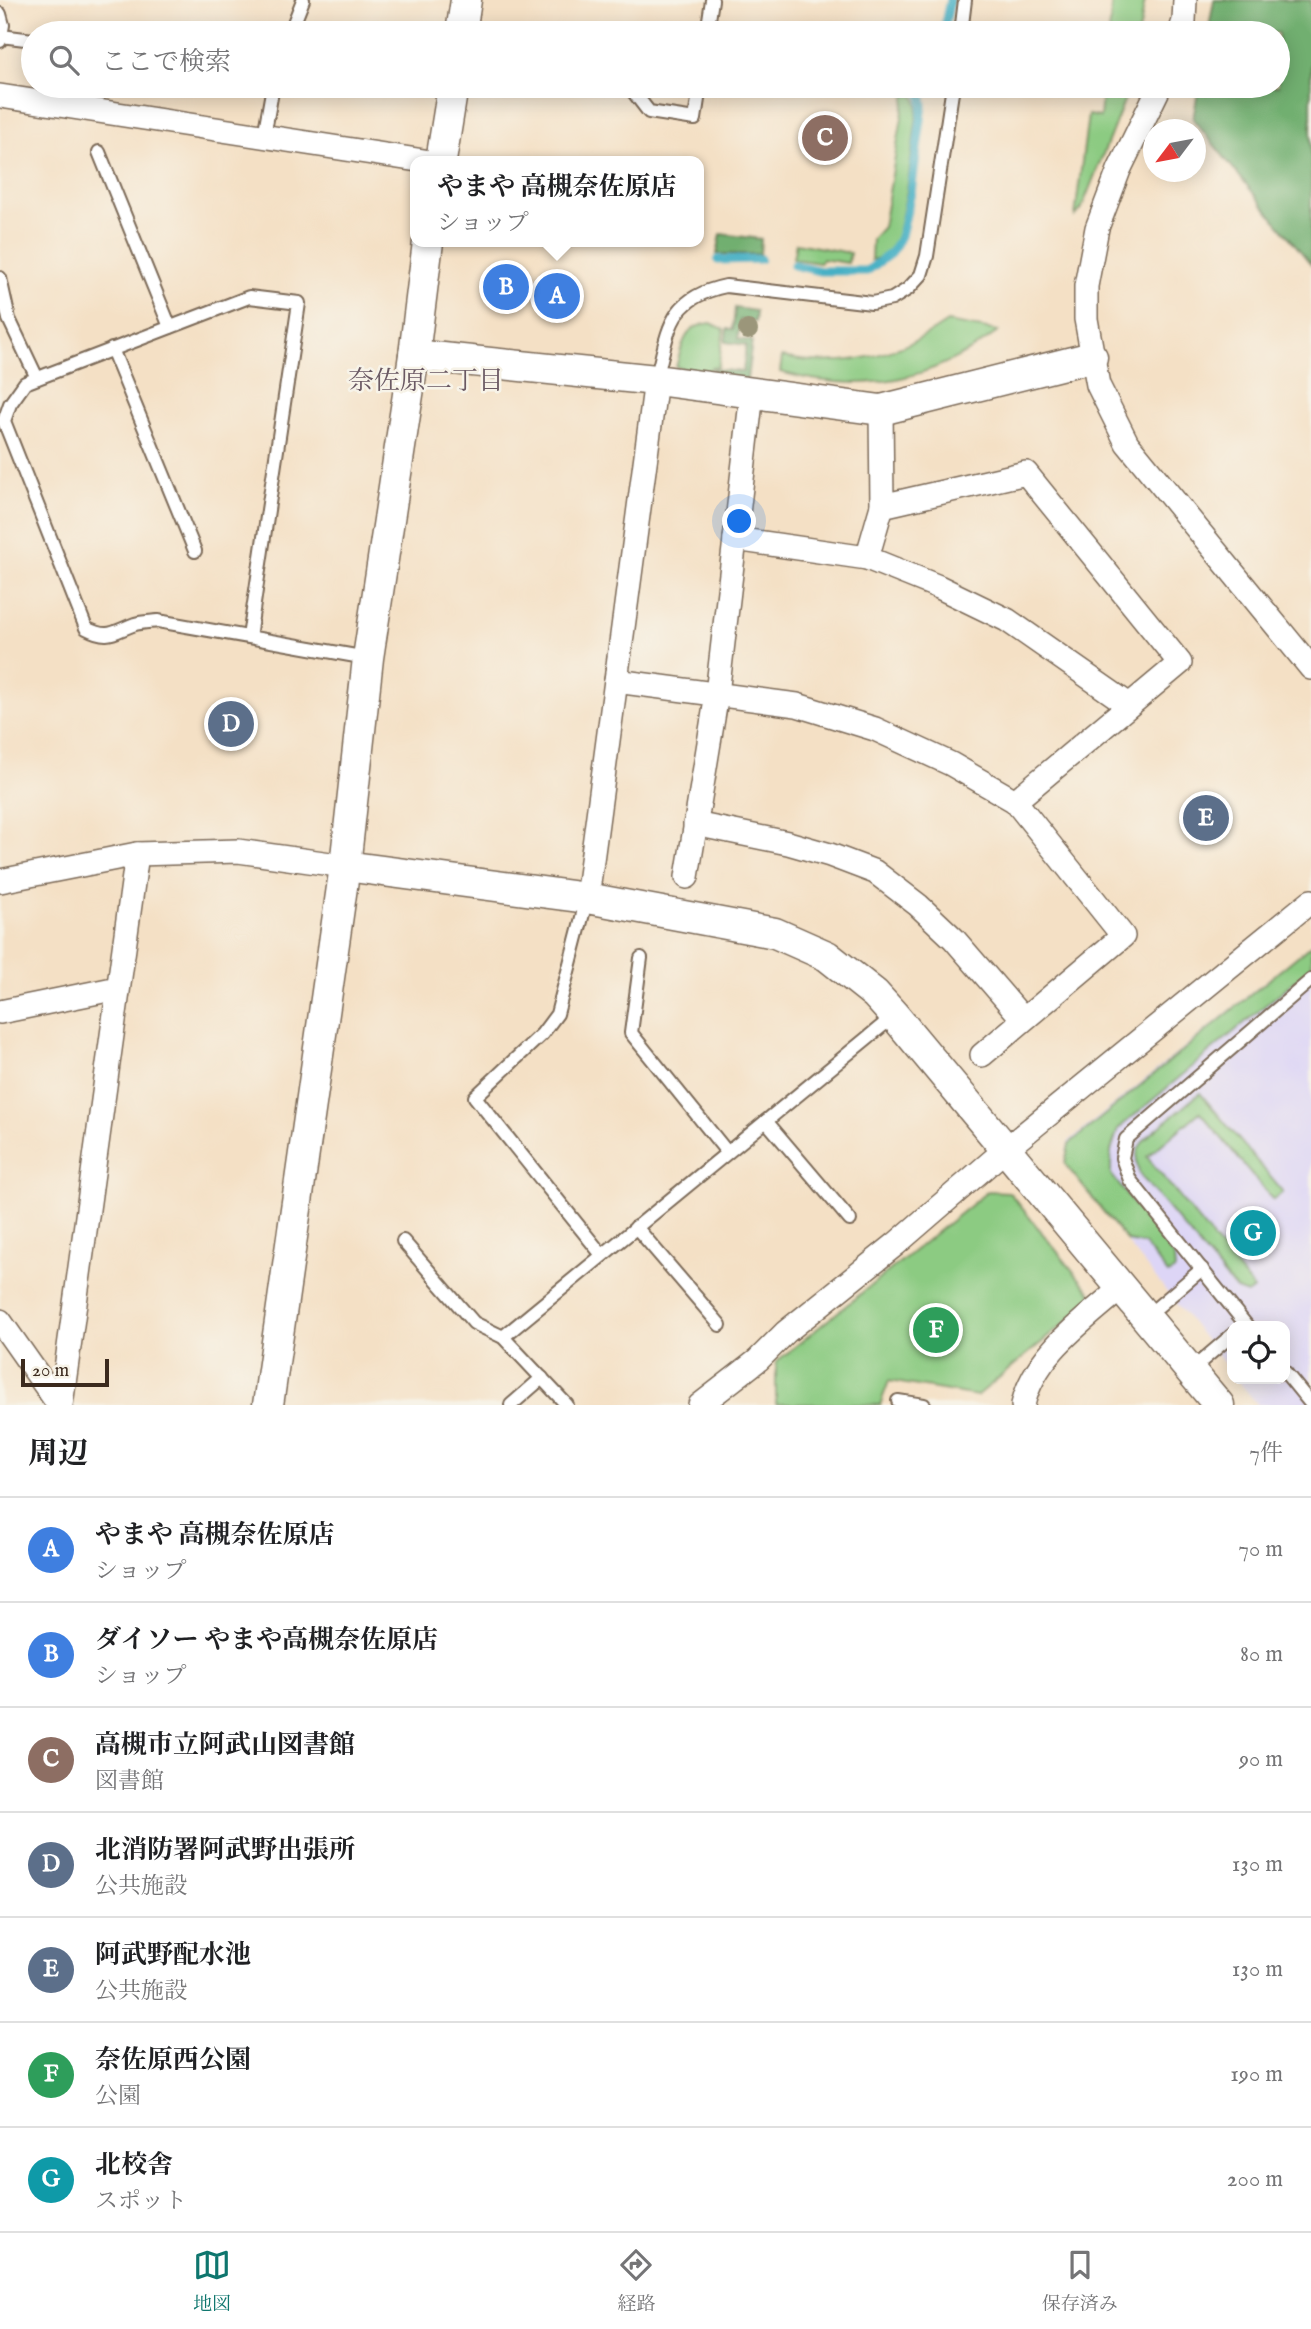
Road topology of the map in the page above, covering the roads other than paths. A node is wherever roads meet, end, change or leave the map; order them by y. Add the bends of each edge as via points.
1 (303, 0) edge
2 (466, 0) edge
3 (712, 0) edge
4 (965, 0) edge
5 (1185, 0) edge
6 (0, 14) edge
7 (295, 21) edge
8 (467, 21) edge
9 (709, 21) edge
10 (962, 21) edge
11 (1184, 21) edge
12 (0, 38) edge
13 (21, 39) edge
14 (0, 96) edge
15 (270, 98) edge
16 (451, 98) edge
17 (638, 98) edge
18 (698, 98) edge
19 (951, 98) edge
20 (1154, 98) edge
21 (264, 136) junction
22 (99, 152) dead end
23 (442, 156) edge
24 (410, 159) edge
25 (427, 247) edge
26 (0, 278) edge
27 (170, 327) junction
28 (111, 349) junction
29 (414, 355) junction
30 (1092, 357) junction
31 (37, 378) junction
32 (656, 380) junction
33 (752, 393) junction
34 (881, 410) junction
35 (882, 506) junction
36 (735, 539) junction
37 (195, 551) dead end
38 (867, 558) junction
39 (249, 637) junction
40 (368, 658) junction
41 (1311, 668) edge
42 (616, 681) junction
43 (717, 694) junction
44 (1129, 705) junction
45 (1015, 801) junction
46 (695, 824) junction
47 (137, 854) junction
48 (345, 866) junction
49 (687, 877) dead end
50 (0, 881) edge
51 (587, 898) junction
52 (1311, 901) edge
53 (640, 958) dead end
54 (1311, 980) edge
55 (118, 988) junction
56 (0, 1012) edge
57 (894, 1016) junction
58 (1023, 1019) junction
59 (982, 1055) dead end
60 (766, 1121) junction
61 (1006, 1149) junction
62 (727, 1152) junction
63 (850, 1220) dead end
64 (636, 1227) junction
65 (403, 1241) dead end
66 (602, 1255) junction
67 (1202, 1269) junction
68 (1122, 1287) junction
69 (1146, 1317) junction
70 (1241, 1321) edge
71 (720, 1325) dead end
72 (4, 1331) edge
73 (503, 1337) junction
74 (1227, 1339) edge
75 (1190, 1370) junction
76 (542, 1378) junction
77 (1290, 1378) edge
78 (898, 1401) dead end
79 (1311, 1404) edge
80 (60, 1405) edge
81 (268, 1405) edge
82 (512, 1405) edge
83 (567, 1405) edge
84 (701, 1405) edge
85 (924, 1405) edge
86 (1023, 1405) edge
87 (1219, 1405) edge

1 - 7 lane
2 - 8 street
3 - 9 lane
4 - 10 lane
5 - 11 street
6 - 12 lane
12 - 13 lane
14 - 21 street
15 - 21 lane
16 - 23 street
17 - 18 lane via 649,112 695,119
19 - 32 lane via 927,256 915,283 900,295 872,303 726,286 708,289 682,304 675,316
20 - 30 street via 1097,228 1086,286
21 - 24 street
22 - 27 lane
25 - 29 street
26 - 31 lane via 9,319
27 - 28 lane
27 - 39 lane via 249,297 299,303
28 - 31 lane
28 - 37 lane
29 - 32 street
29 - 40 street
30 - 34 street
30 - 41 street via 1098,386 1127,443
31 - 39 lane via 25,383 4,421 86,628 100,635 159,621
32 - 33 street
32 - 42 street
33 - 34 street
33 - 36 street
34 - 35 street
35 - 38 street
35 - 44 street via 1026,473 1180,663
36 - 38 street
36 - 43 street
38 - 44 street via 1007,620
39 - 40 lane
40 - 48 street
42 - 43 street
42 - 51 street
43 - 45 street via 797,705 875,729 951,764
43 - 46 street
44 - 45 street
45 - 58 street via 1124,936
46 - 49 street
46 - 58 street via 788,843 875,872 954,939
47 - 48 street via 238,851
47 - 50 street
47 - 55 street
48 - 51 street
48 - 81 street
51 - 57 street via 775,933 827,956
51 - 66 lane via 557,1014 475,1097
52 - 61 street
53 - 62 lane via 631,1033
54 - 67 lane via 1126,1139 1122,1158 1130,1180
55 - 56 street
55 - 80 street
57 - 60 lane
57 - 61 street
58 - 59 street
60 - 62 lane
60 - 63 lane
61 - 68 street
61 - 84 street
62 - 64 lane
64 - 66 lane
64 - 71 lane
65 - 73 lane via 474,1323
66 - 73 lane
67 - 69 lane
67 - 70 lane
68 - 69 street
68 - 86 street via 1048,1353
69 - 75 street
72 - 80 street
73 - 76 lane
74 - 75 lane
75 - 87 street
76 - 82 lane
76 - 83 lane
77 - 79 lane
78 - 85 lane

